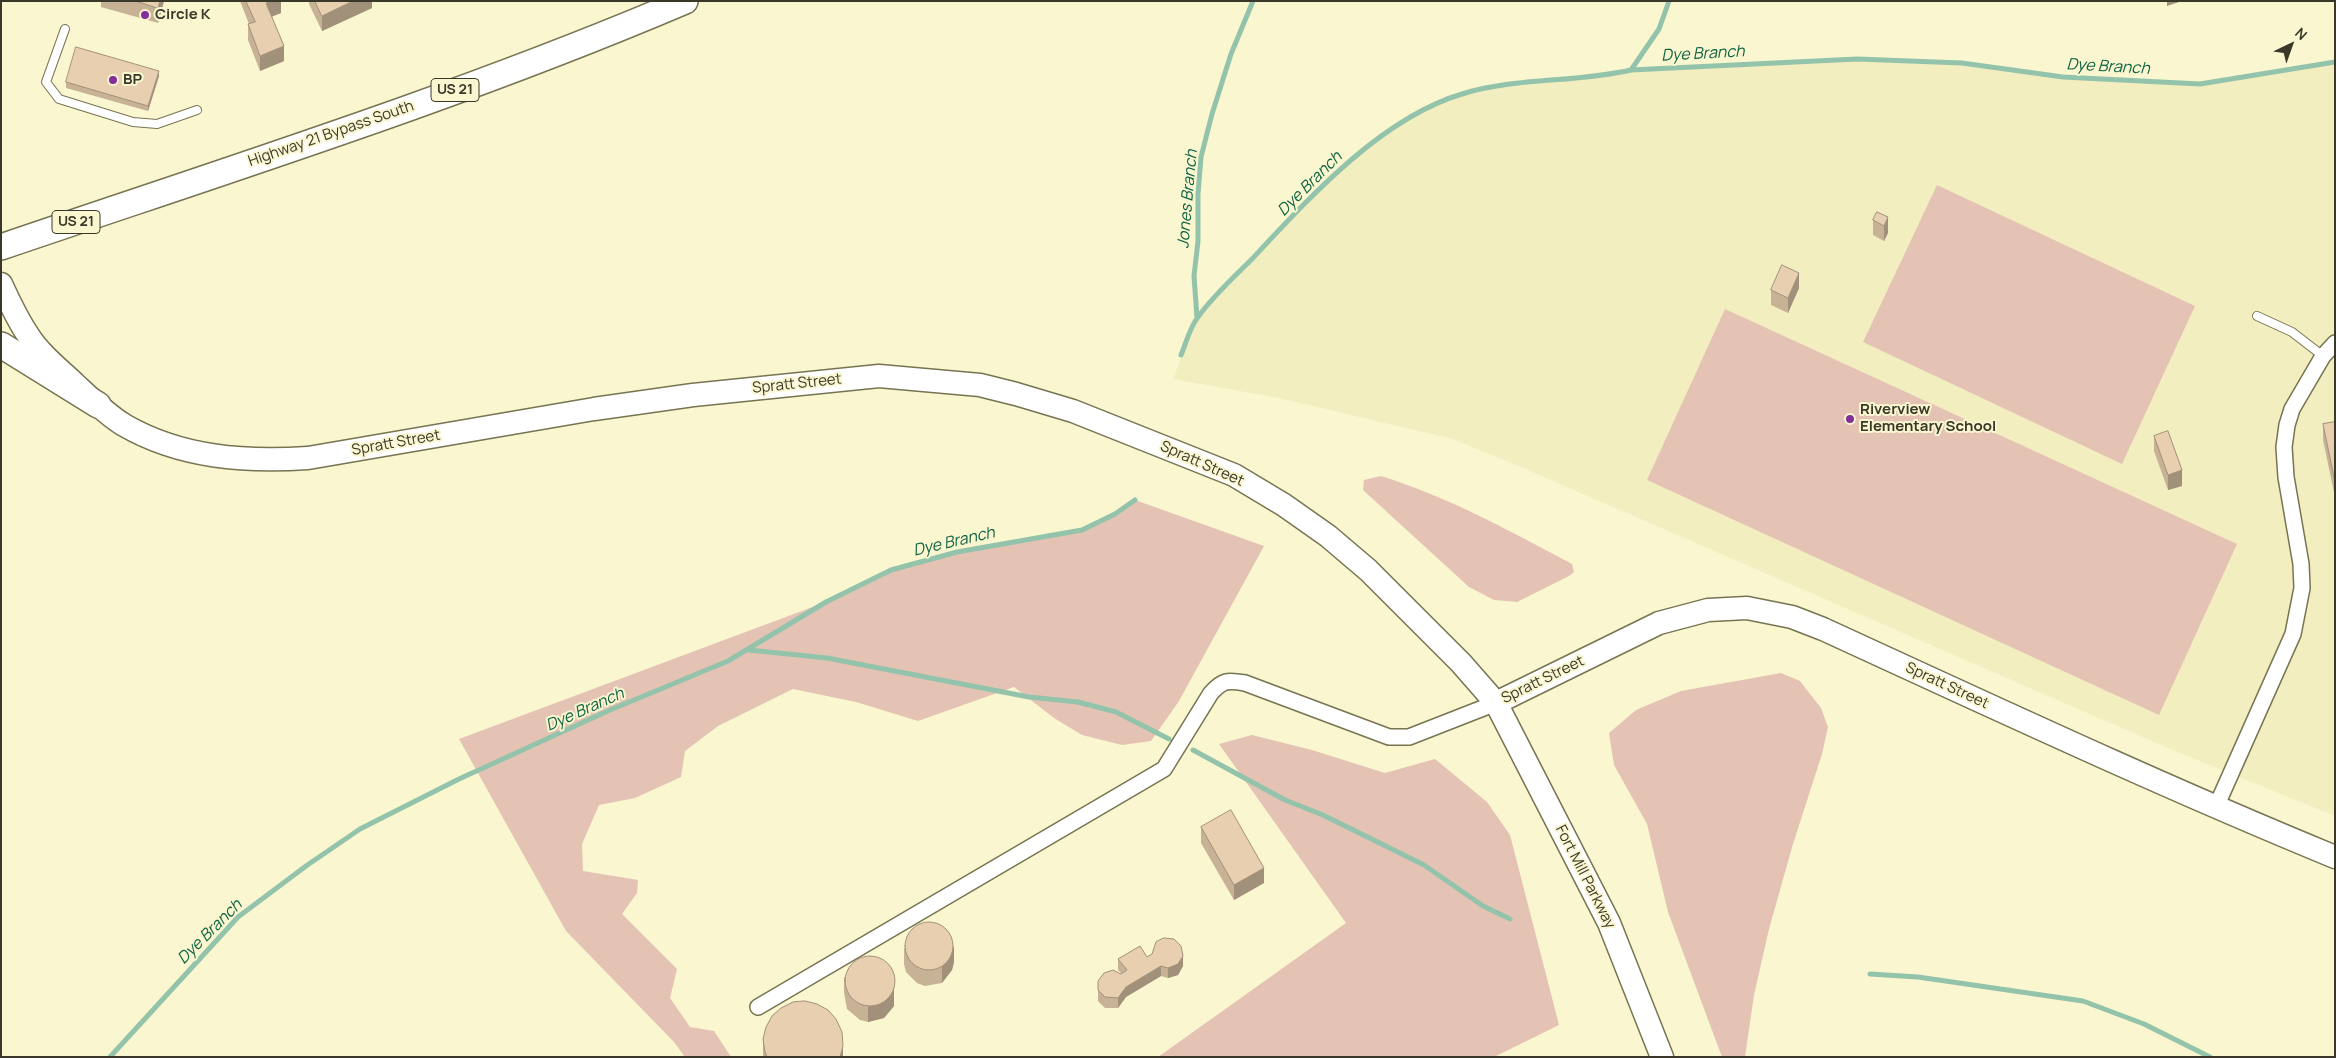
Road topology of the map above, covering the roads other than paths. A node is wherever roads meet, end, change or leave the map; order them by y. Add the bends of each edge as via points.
1 (685, 1) edge
2 (65, 29) dead end
3 (197, 110) dead end
4 (1, 247) edge
5 (1, 284) edge
6 (2257, 316) dead end
7 (2335, 343) edge
8 (1, 345) edge
9 (2329, 358) edge
10 (98, 405) junction
11 (1496, 703) junction
12 (2216, 808) junction
13 (2335, 857) edge
14 (758, 1007) dead end
15 (1662, 1057) edge

1 - 4 main road, Highway 21 Bypass South / US 21 via 416,105
2 - 3 lane via 46,82 59,99 133,122 157,124
5 - 10 main road, Spratt Street via 28,335
6 - 9 lane via 2292,332
7 - 9 street
8 - 10 main road
9 - 12 street via 2292,408 2286,425 2286,477 2301,564 2300,607 2294,634
10 - 11 main road, Spratt Street via 124,425 159,441 207,455 263,461 308,458 657,400 835,380 879,376 980,385 1073,411 1159,444 1234,475 1284,505 1368,570 1461,663
11 - 12 main road, Spratt Street via 1659,624 1708,610 1747,608 1792,617 1823,629
11 - 14 street via 1409,737 1389,737 1244,683 1228,680 1211,694 1164,769
11 - 15 main road, Fort Mill Parkway via 1609,923
12 - 13 main road, Spratt Street

